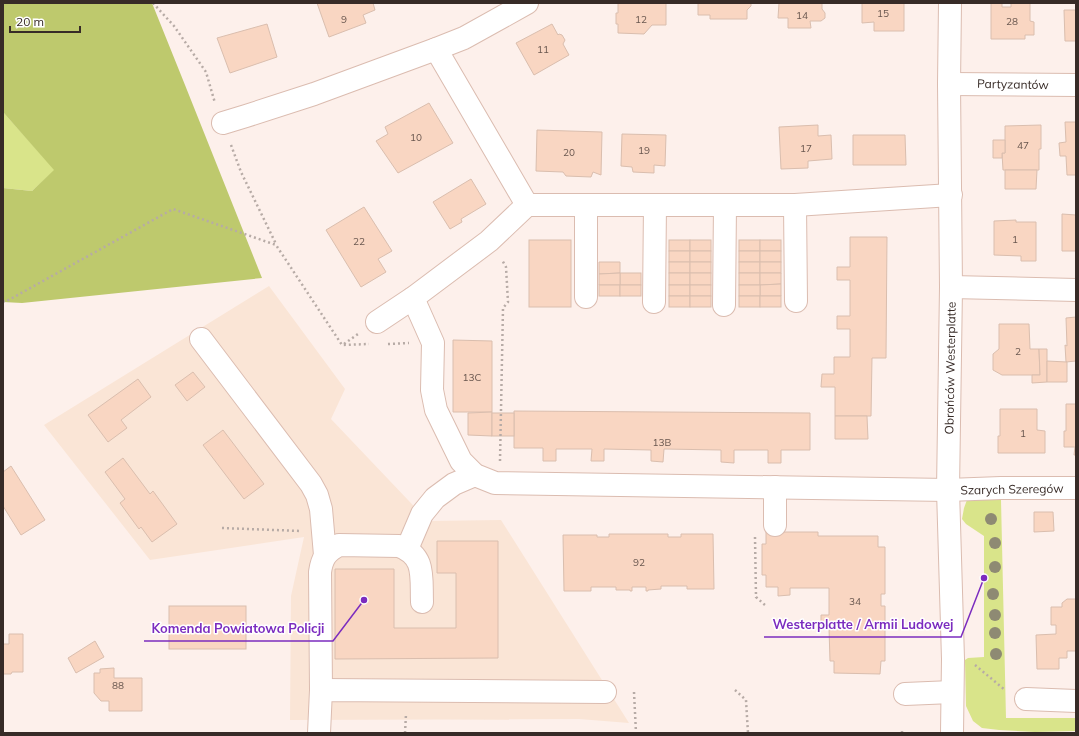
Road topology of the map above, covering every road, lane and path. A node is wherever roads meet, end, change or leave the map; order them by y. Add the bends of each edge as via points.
1 (526, 3) edge
2 (950, 3) edge
3 (436, 49) junction
4 (949, 84) junction
5 (1076, 85) edge
6 (223, 123) dead end
7 (950, 194) junction
8 (527, 205) junction
9 (586, 205) junction
10 (655, 205) junction
11 (795, 205) junction
12 (725, 206) junction
13 (490, 241) junction
14 (951, 288) junction
15 (1076, 290) edge
16 (586, 297) dead end
17 (413, 298) junction
18 (3, 301) edge
19 (796, 301) dead end
20 (654, 302) dead end
21 (724, 305) dead end
22 (377, 322) dead end
23 (201, 339) dead end
24 (433, 342) junction
25 (372, 344) dead end
26 (388, 344) dead end
27 (500, 462) dead end
28 (475, 475) junction
29 (775, 487) junction
30 (1076, 488) edge
31 (948, 490) junction
32 (222, 528) dead end
33 (765, 528) joint
34 (324, 532) junction
35 (407, 549) junction
36 (325, 555) junction
37 (422, 602) dead end
38 (766, 606) dead end
39 (974, 664) dead end
40 (321, 690) junction
41 (735, 690) dead end
42 (605, 692) dead end
43 (634, 692) dead end
44 (952, 692) junction
45 (905, 694) dead end
46 (1026, 699) joint
47 (1076, 701) edge
48 (902, 728) dead end
49 (319, 733) edge
50 (636, 733) edge
51 (748, 733) edge
52 (902, 733) edge
53 (952, 733) edge

1 - 3 street via 464,38
2 - 4 street, Obrońców Westerplatte
3 - 6 street via 314,94
3 - 8 street
4 - 5 street, Partyzantów
4 - 7 street, Obrońców Westerplatte
7 - 11 street
7 - 14 street, Obrońców Westerplatte
8 - 9 street
8 - 13 street
9 - 10 street
9 - 16 street
10 - 12 street
10 - 20 street
11 - 12 street
11 - 19 street
12 - 21 street
13 - 17 street
13 - 27 path via 506,267 508,302 503,308
14 - 15 street
14 - 31 street, Obrońców Westerplatte
17 - 22 street
17 - 24 street
18 - 25 path via 173,209 276,245 342,345
23 - 34 street via 311,484 317,495
24 - 26 path
24 - 28 street via 432,390 436,410 461,461
28 - 29 street, Szarych Szeregów via 495,484
28 - 35 street via 454,484 435,498 422,514
29 - 31 street, Szarych Szeregów
29 - 33 street
30 - 31 street, Szarych Szeregów
31 - 44 street, Obrońców Westerplatte
32 - 34 path
33 - 38 path via 756,597
34 - 36 street
35 - 36 street via 399,546 338,545
35 - 37 street via 417,558 421,570
36 - 40 street via 320,572
39 - 46 path via 1003,689
40 - 42 street
40 - 49 street
41 - 51 path via 746,700
43 - 50 path
44 - 45 street
44 - 53 street, Obrońców Westerplatte
46 - 47 street
48 - 52 path

